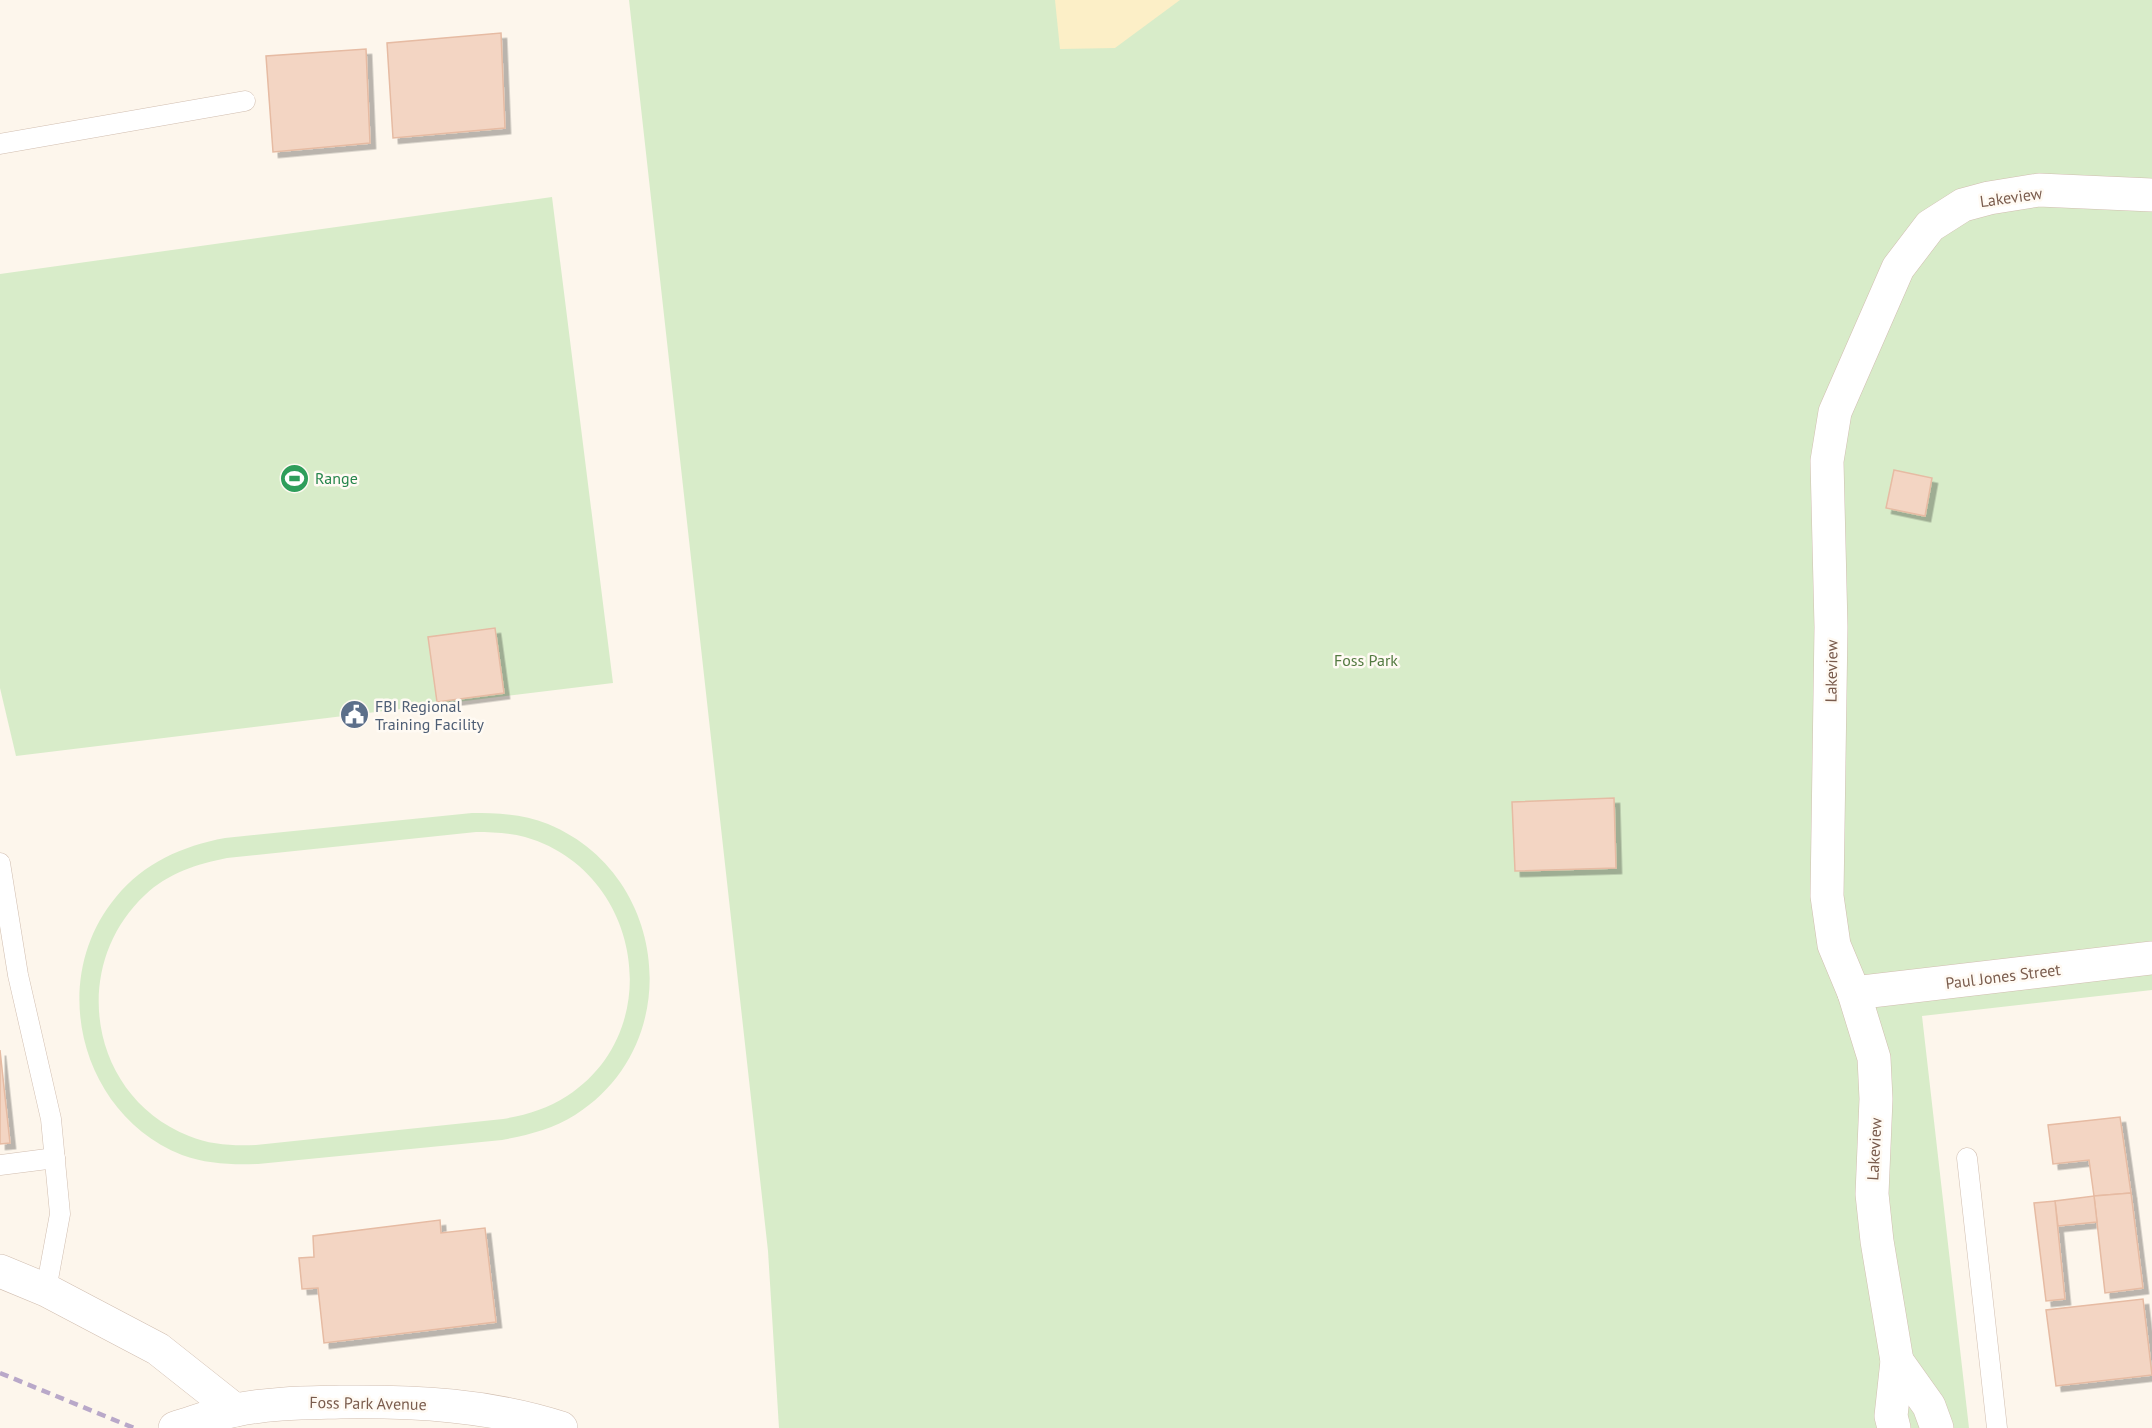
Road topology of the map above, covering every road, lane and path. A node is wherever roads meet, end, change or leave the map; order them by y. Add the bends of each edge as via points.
1 (245, 101) dead end
2 (0, 144) edge
3 (2152, 195) edge
4 (0, 862) edge
5 (6, 943) edge
6 (2152, 958) edge
7 (1854, 993) junction
8 (55, 1158) junction
9 (1967, 1158) dead end
10 (0, 1165) edge
11 (0, 1271) edge
12 (46, 1290) junction
13 (1897, 1361) junction
14 (235, 1410) junction
15 (175, 1428) edge
16 (561, 1428) edge
17 (1894, 1428) edge
18 (1937, 1428) edge
19 (1997, 1428) edge

1 - 2 lane
3 - 7 street, Lakeview via 2038,190 1963,205 1930,226 1898,268 1835,412 1827,461 1831,627 1827,896 1834,945
4 - 5 lane
5 - 8 lane via 18,975 51,1119
6 - 7 street, Paul Jones Street
7 - 13 street, Lakeview via 1874,1058 1872,1194
8 - 10 lane
8 - 12 lane via 60,1214
9 - 19 lane
11 - 12 street
12 - 14 street via 158,1349
13 - 17 street, Lakeview via 1891,1416
13 - 18 street, Lakeview via 1929,1406
14 - 15 street, Foss Park Avenue
14 - 16 street, Foss Park Avenue via 285,1403 447,1404

